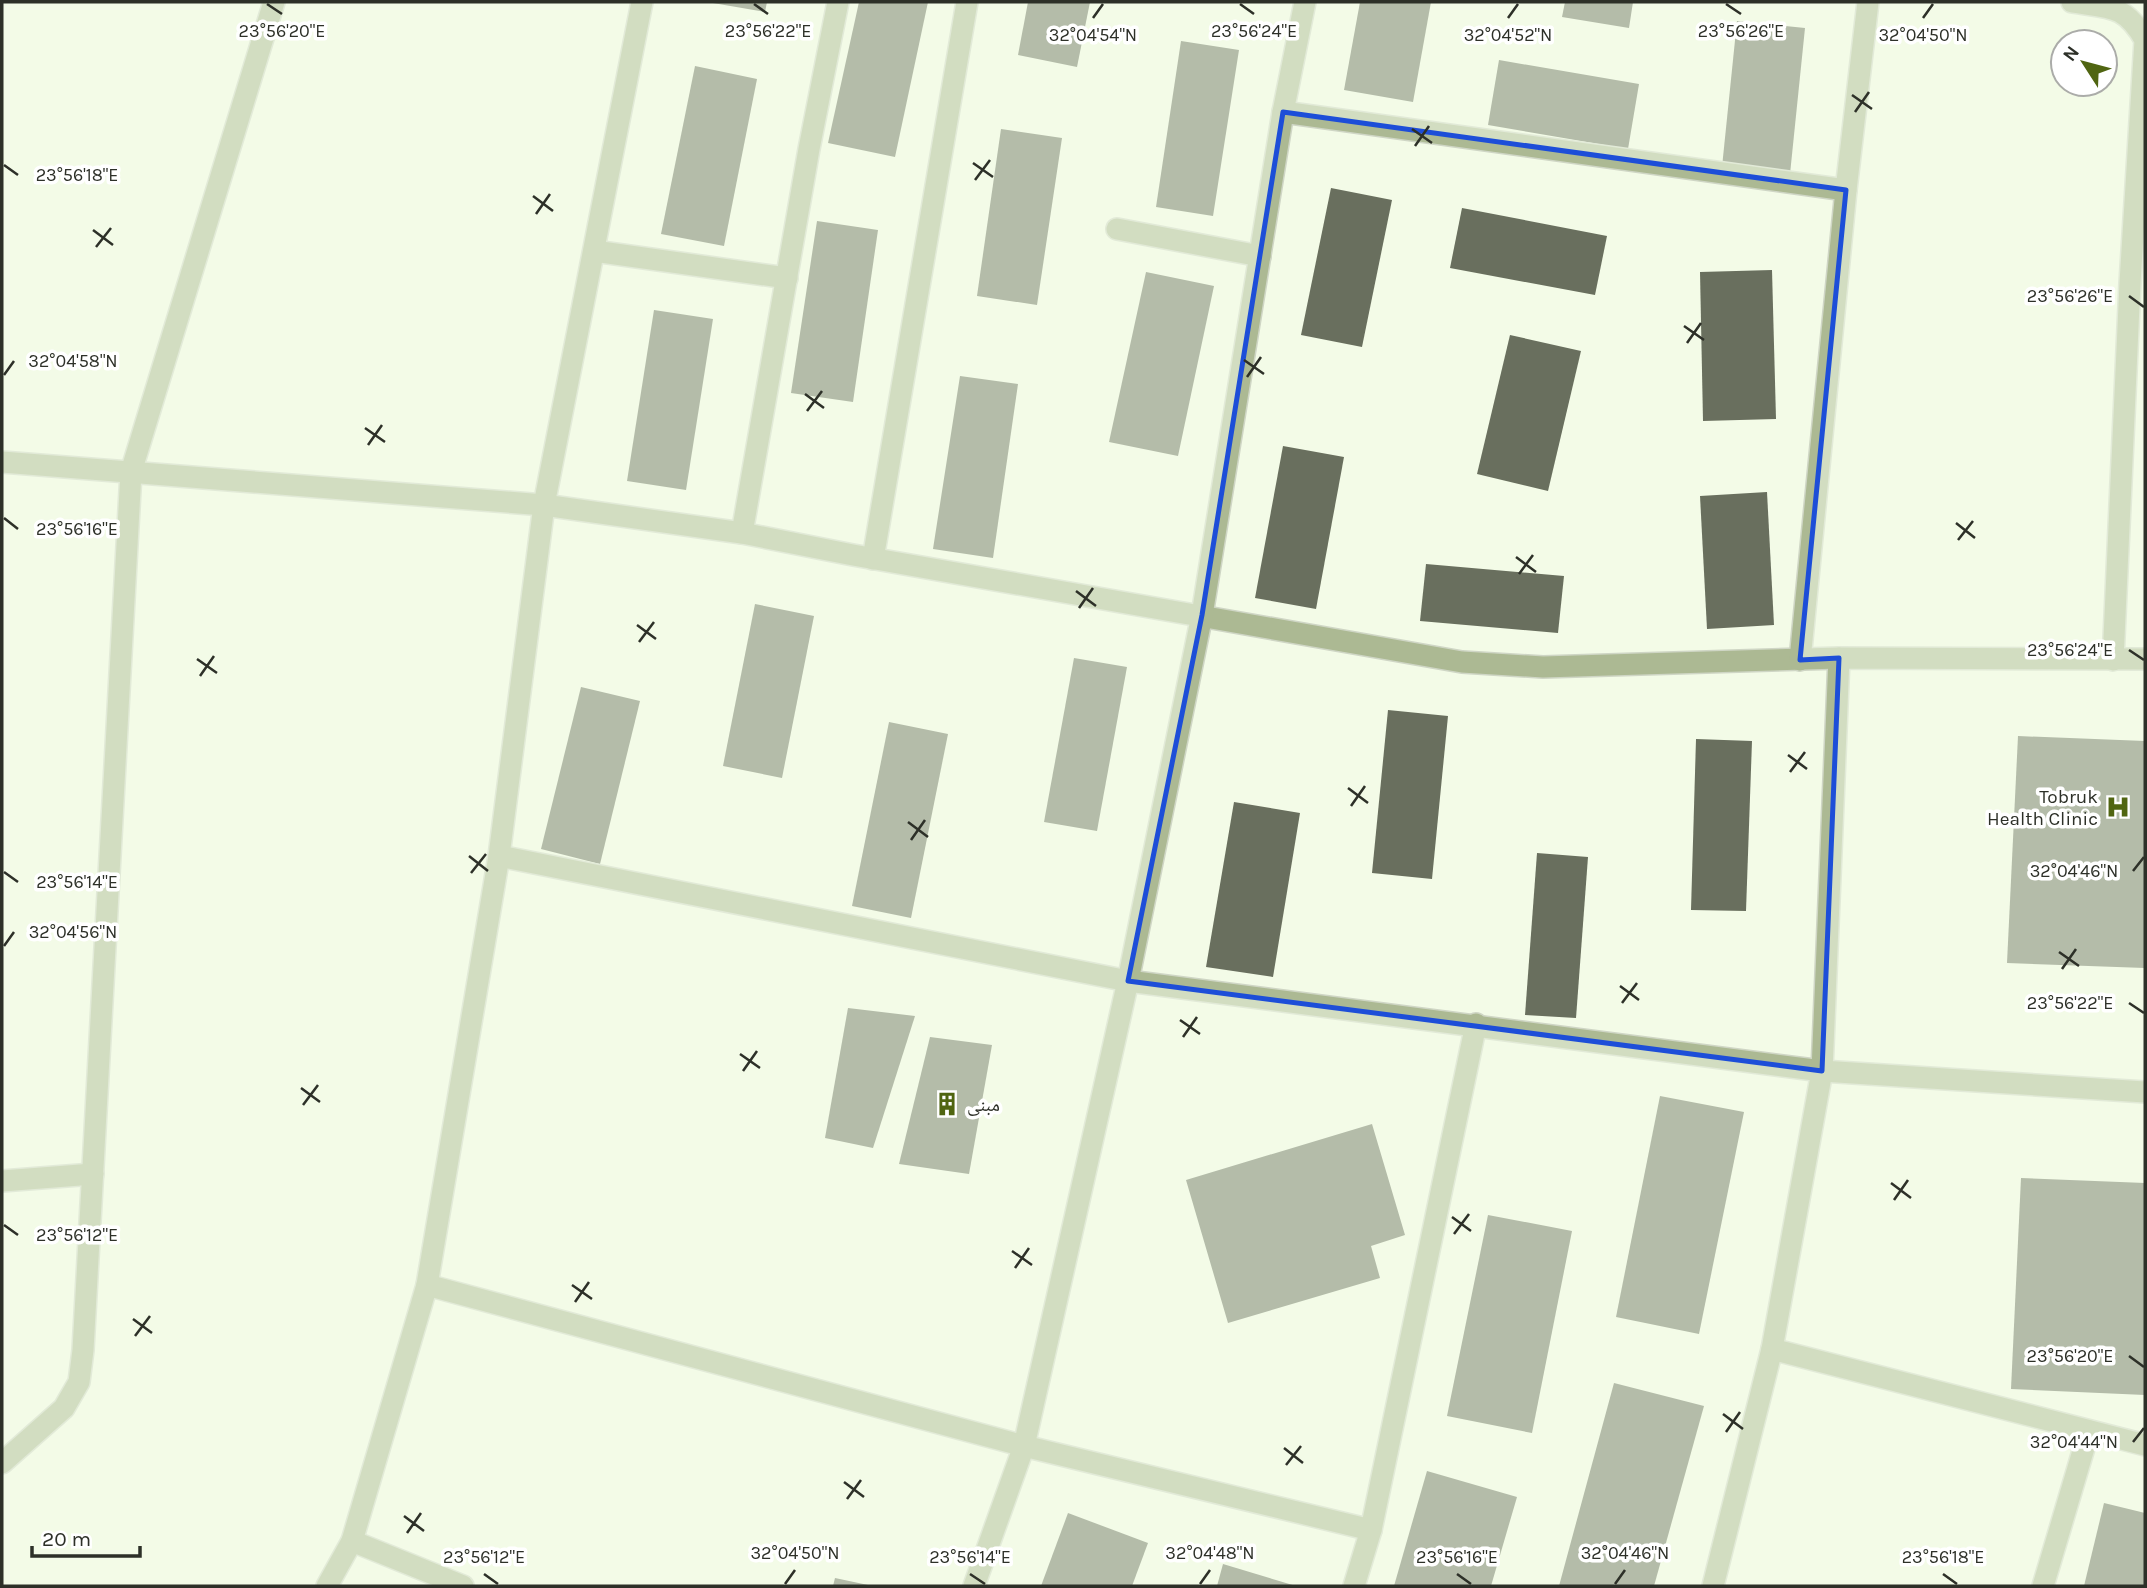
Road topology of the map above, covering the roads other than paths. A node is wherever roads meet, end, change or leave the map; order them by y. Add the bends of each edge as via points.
1 (274, 2) edge
2 (642, 2) edge
3 (838, 2) edge
4 (967, 2) edge
5 (1305, 2) edge
6 (1868, 2) edge
7 (2072, 2) edge
8 (1283, 112) junction
9 (1846, 190) junction
10 (1117, 229) dead end
11 (594, 251) junction
12 (1260, 256) junction
13 (787, 278) junction
14 (2138, 283) edge
15 (2, 462) edge
16 (131, 472) junction
17 (544, 505) junction
18 (742, 533) junction
19 (873, 559) junction
20 (1202, 615) junction
21 (1839, 658) junction
22 (2145, 659) edge
23 (1800, 660) junction
24 (2113, 660) junction
25 (499, 856) junction
26 (1128, 981) junction
27 (1476, 1024) junction
28 (1822, 1071) junction
29 (2145, 1091) edge
30 (93, 1174) junction
31 (2, 1181) edge
32 (427, 1285) junction
33 (1772, 1349) junction
34 (2089, 1431) junction
35 (2145, 1445) edge
36 (1024, 1446) junction
37 (2, 1463) edge
38 (1371, 1530) junction
39 (352, 1541) junction
40 (327, 1586) edge
41 (463, 1586) edge
42 (974, 1586) edge
43 (1354, 1586) edge
44 (1713, 1586) edge
45 (2043, 1586) edge

1 - 16 street
2 - 11 street
3 - 13 street
4 - 19 street
5 - 8 street
6 - 9 street
7 - 14 street via 2122,12 2135,21 2145,40
8 - 9 street
8 - 12 street
9 - 23 street
10 - 12 street
11 - 13 street
11 - 17 street
12 - 20 street
13 - 18 street
14 - 24 street
15 - 16 street
16 - 17 street
16 - 30 street
17 - 18 street
17 - 25 street
18 - 19 street
19 - 20 street
20 - 23 street via 1475,663 1543,667
20 - 26 street
21 - 23 street
21 - 24 street
21 - 28 street
22 - 24 street
25 - 26 street
25 - 32 street
26 - 27 street
26 - 36 street
27 - 28 street
27 - 38 street
28 - 29 street
28 - 33 street
30 - 31 street
30 - 37 street via 79,1382 64,1408
32 - 36 street
32 - 39 street
33 - 34 street
33 - 44 street
34 - 35 street
34 - 45 street
36 - 38 street
36 - 42 street
38 - 43 street
39 - 40 street
39 - 41 street

